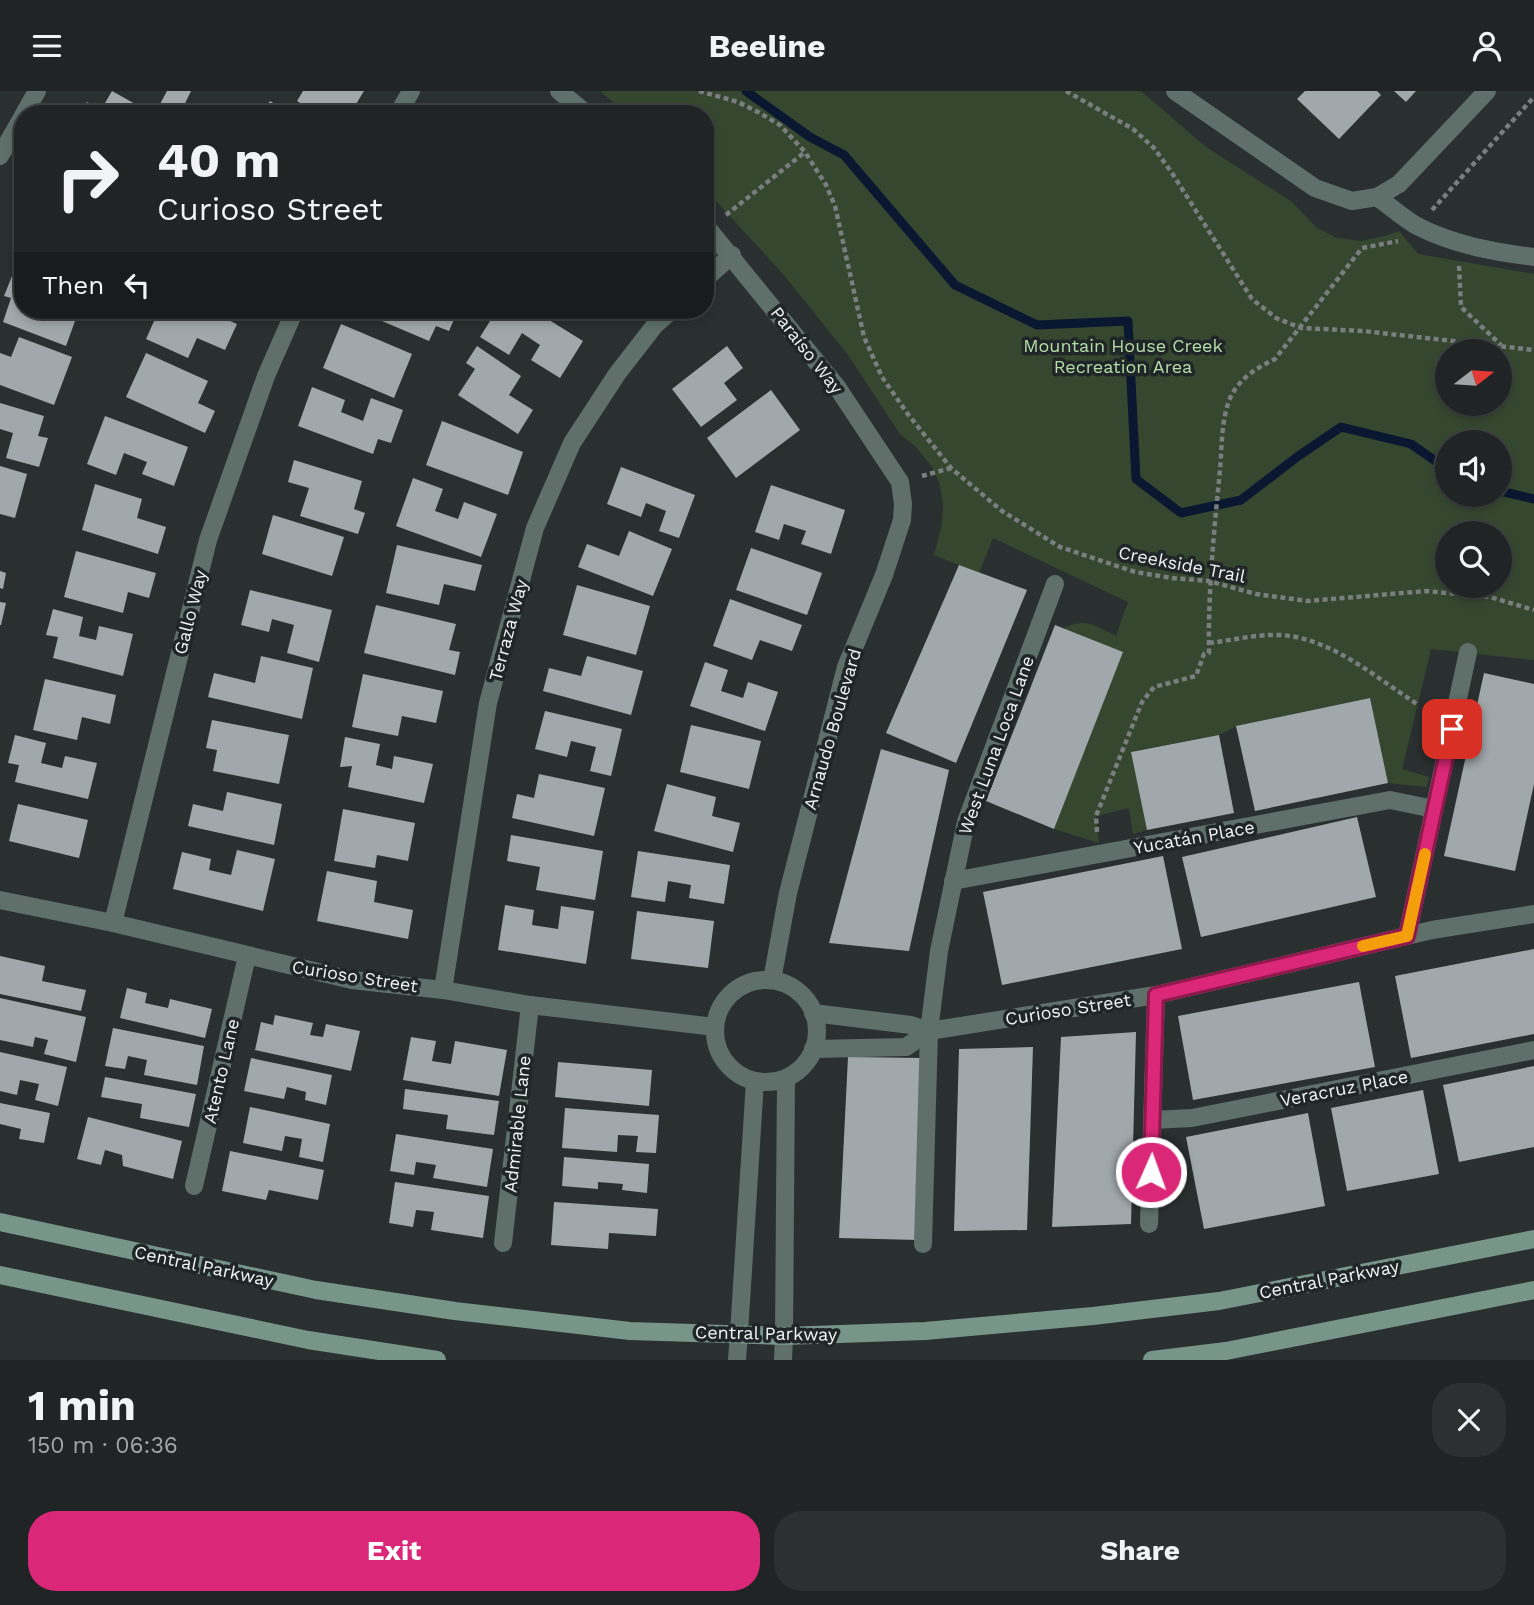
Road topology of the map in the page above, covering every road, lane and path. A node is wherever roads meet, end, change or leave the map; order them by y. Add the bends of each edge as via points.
1 (559, 91) edge
2 (699, 91) edge
3 (1066, 91) edge
4 (1175, 91) edge
5 (1487, 91) edge
6 (576, 105) edge
7 (14, 131) edge
8 (805, 152) junction
9 (0, 156) edge
10 (1373, 198) junction
11 (714, 221) edge
12 (714, 234) edge
13 (1457, 241) junction
14 (732, 255) junction
15 (1534, 257) edge
16 (714, 271) edge
17 (291, 319) edge
18 (662, 319) edge
19 (1301, 328) junction
20 (1442, 339) edge
21 (1496, 339) edge
22 (1512, 347) edge
23 (1534, 350) edge
24 (951, 468) junction
25 (900, 482) junction
26 (1209, 580) junction
27 (1055, 584) dead end
28 (1534, 610) edge
29 (1209, 643) junction
30 (1468, 652) dead end
31 (1418, 703) dead end
32 (1434, 809) junction
33 (1096, 816) dead end
34 (953, 881) junction
35 (0, 900) edge
36 (1534, 914) edge
37 (114, 923) junction
38 (1407, 936) junction
39 (247, 956) junction
40 (772, 980) junction
41 (443, 990) junction
42 (1156, 995) junction
43 (530, 1005) junction
44 (813, 1013) junction
45 (715, 1027) junction
46 (929, 1031) junction
47 (813, 1049) junction
48 (1534, 1050) edge
49 (786, 1078) junction
50 (755, 1081) junction
51 (1153, 1120) junction
52 (194, 1186) dead end
53 (0, 1222) edge
54 (1149, 1224) dead end
55 (1534, 1239) edge
56 (503, 1243) dead end
57 (923, 1244) dead end
58 (0, 1275) edge
59 (1534, 1290) edge
60 (739, 1333) junction
61 (784, 1336) junction
62 (437, 1360) edge
63 (737, 1360) edge
64 (783, 1360) edge
65 (1152, 1360) edge

1 - 6 street
2 - 8 path, Creekside Trail via 758,111 780,125
3 - 19 path via 1133,129 1154,148 1252,299
4 - 10 street via 1315,188 1352,201
5 - 10 street via 1411,173 1387,193
7 - 9 street
8 - 11 path
8 - 24 path, Creekside Trail via 835,206 864,337 882,377
10 - 13 street via 1418,226
12 - 14 street, Paraíso Way
13 - 15 street via 1486,251
13 - 21 path via 1461,307
14 - 16 street
14 - 25 street, Paraíso Way via 837,387
17 - 37 street, Gallo Way via 208,540
18 - 41 street, Terraza Way via 617,374 572,443 536,528 488,703
19 - 20 path
19 - 26 path via 1275,359 1241,380 1230,398
22 - 23 path
24 - 25 path
24 - 26 path, Creekside Trail via 1002,512 1060,547 1135,572
25 - 40 street, Arnaudo Boulevard via 902,520 846,667 788,893
26 - 28 path, Creekside Trail via 1256,594 1308,601 1426,591 1490,597
26 - 29 path
27 - 34 street, West Luna Loca Lane via 966,822
29 - 31 path via 1271,635 1308,640 1333,650
29 - 33 path via 1209,653 1204,654 1196,676 1154,687 1142,702
30 - 32 street
32 - 34 street, Yucatán Place via 1390,800
32 - 38 street
34 - 46 street, West Luna Loca Lane
35 - 37 street, Curioso Street
36 - 38 street, Curioso Street
37 - 39 street, Curioso Street
38 - 42 street, Curioso Street
39 - 41 street, Curioso Street via 352,979
39 - 52 street, Atento Lane
40 - 44 street via 793,988
40 - 45 street via 740,986 719,1011
41 - 43 street, Curioso Street
42 - 46 street, Curioso Street
42 - 51 street
43 - 45 street, Curioso Street
43 - 56 street, Admirable Lane
44 - 46 street, Curioso Street
44 - 47 street
45 - 50 street via 721,1055 741,1076
46 - 47 street, Curioso Street via 906,1047
46 - 57 street, West Luna Loca Lane
47 - 49 street
48 - 51 street, Veracruz Place via 1192,1118
49 - 50 street
49 - 61 street
50 - 60 street
51 - 54 street
53 - 60 main road, Central Parkway via 317,1290 455,1311 629,1331
55 - 61 main road, Central Parkway via 1219,1301 925,1331
58 - 62 main road via 308,1340
59 - 65 main road via 1226,1351
60 - 61 main road, Central Parkway
60 - 63 street
61 - 64 street

